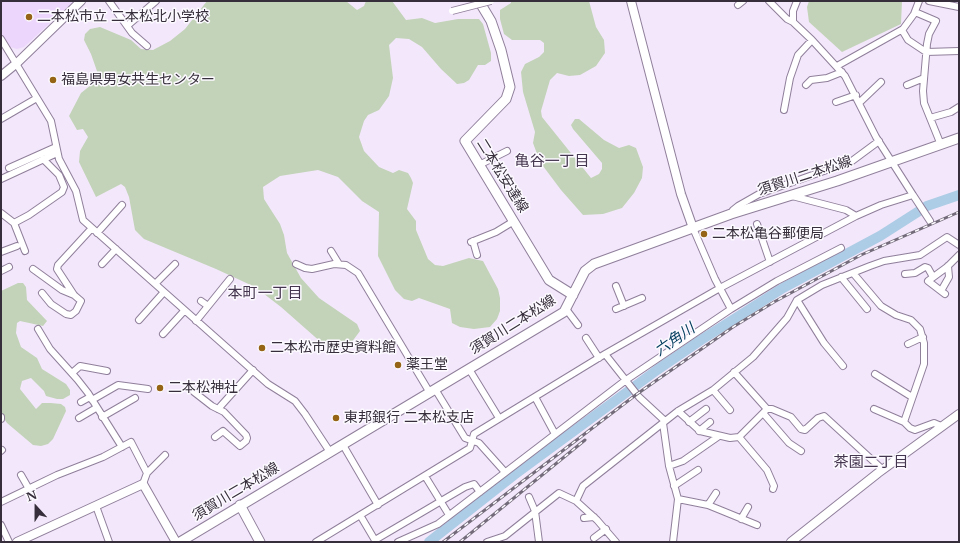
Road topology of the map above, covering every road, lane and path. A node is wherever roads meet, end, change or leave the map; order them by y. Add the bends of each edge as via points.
1 (81, 1) edge
2 (156, 1) edge
3 (479, 1) edge
4 (491, 1) edge
5 (632, 1) edge
6 (769, 1) edge
7 (797, 1) edge
8 (919, 1) edge
9 (930, 1) edge
10 (111, 2) edge
11 (959, 7) edge
12 (452, 11) dead end
13 (915, 12) junction
14 (793, 22) junction
15 (127, 26) junction
16 (902, 30) junction
17 (1, 39) edge
18 (812, 40) junction
19 (147, 46) dead end
20 (959, 51) edge
21 (926, 52) junction
22 (17, 64) junction
23 (837, 66) junction
24 (842, 72) junction
25 (1, 76) edge
26 (924, 78) junction
27 (881, 82) dead end
28 (806, 85) dead end
29 (907, 85) dead end
30 (856, 95) junction
31 (37, 98) junction
32 (836, 102) dead end
33 (859, 103) junction
34 (959, 107) edge
35 (784, 110) dead end
36 (930, 118) junction
37 (1, 119) edge
38 (959, 138) edge
39 (879, 141) junction
40 (941, 145) junction
41 (56, 150) junction
42 (507, 151) dead end
43 (43, 159) junction
44 (891, 162) junction
45 (479, 166) junction
46 (9, 168) dead end
47 (1, 179) edge
48 (913, 195) junction
49 (792, 196) junction
50 (122, 205) dead end
51 (1, 213) edge
52 (731, 214) junction
53 (856, 216) junction
54 (514, 221) junction
55 (930, 221) dead end
56 (14, 223) junction
57 (757, 224) dead end
58 (693, 228) junction
59 (95, 231) junction
60 (959, 245) edge
61 (17, 246) dead end
62 (841, 248) dead end
63 (116, 249) junction
64 (25, 251) dead end
65 (331, 251) dead end
66 (1, 252) edge
67 (477, 255) dead end
68 (959, 255) edge
69 (770, 262) junction
70 (102, 264) dead end
71 (175, 264) dead end
72 (296, 264) dead end
73 (339, 264) junction
74 (948, 266) junction
75 (9, 268) dead end
76 (33, 269) dead end
77 (1, 271) edge
78 (853, 273) junction
79 (905, 274) dead end
80 (841, 277) junction
81 (933, 277) junction
82 (230, 279) dead end
83 (155, 284) junction
84 (616, 286) dead end
85 (720, 288) junction
86 (164, 292) junction
87 (42, 293) dead end
88 (74, 295) junction
89 (573, 295) junction
90 (642, 298) dead end
91 (797, 300) junction
92 (201, 301) dead end
93 (208, 306) junction
94 (624, 306) junction
95 (566, 309) junction
96 (616, 309) dead end
97 (730, 309) junction
98 (867, 309) dead end
99 (184, 311) junction
100 (139, 320) dead end
101 (196, 321) junction
102 (578, 325) dead end
103 (38, 329) dead end
104 (163, 334) dead end
105 (923, 337) junction
106 (586, 338) dead end
107 (908, 344) dead end
108 (605, 354) junction
109 (599, 358) junction
110 (843, 366) dead end
111 (469, 369) junction
112 (253, 370) junction
113 (107, 371) dead end
114 (734, 372) junction
115 (72, 373) junction
116 (875, 374) dead end
117 (626, 380) junction
118 (148, 389) dead end
119 (713, 390) junction
120 (433, 391) junction
121 (194, 392) dead end
122 (535, 397) junction
123 (912, 397) junction
124 (91, 398) junction
125 (135, 398) dead end
126 (81, 402) dead end
127 (96, 408) junction
128 (706, 409) dead end
129 (874, 409) dead end
130 (218, 410) junction
131 (730, 410) dead end
132 (678, 411) junction
133 (765, 411) junction
134 (959, 414) edge
135 (102, 417) junction
136 (79, 418) dead end
137 (499, 418) junction
138 (664, 422) junction
139 (689, 422) junction
140 (710, 422) dead end
141 (904, 422) junction
142 (941, 426) junction
143 (699, 431) junction
144 (555, 434) junction
145 (719, 436) junction
146 (215, 437) dead end
147 (738, 437) junction
148 (472, 441) junction
149 (343, 445) junction
150 (122, 447) junction
151 (800, 451) dead end
152 (330, 452) junction
153 (165, 455) dead end
154 (669, 466) junction
155 (698, 470) dead end
156 (883, 470) junction
157 (504, 472) junction
158 (147, 473) junction
159 (21, 475) dead end
160 (425, 476) junction
161 (143, 484) junction
162 (674, 486) junction
163 (29, 488) junction
164 (773, 489) dead end
165 (480, 492) junction
166 (716, 493) dead end
167 (528, 497) dead end
168 (678, 499) junction
169 (440, 501) junction
170 (576, 501) junction
171 (1, 502) edge
172 (378, 505) junction
173 (96, 506) junction
174 (240, 506) junction
175 (708, 506) junction
176 (748, 507) dead end
177 (535, 511) junction
178 (360, 515) junction
179 (449, 515) junction
180 (594, 517) junction
181 (584, 518) dead end
182 (741, 519) junction
183 (1, 525) edge
184 (757, 525) dead end
185 (606, 529) junction
186 (594, 538) dead end
187 (375, 541) edge
188 (8, 542) edge
189 (17, 542) edge
190 (109, 542) edge
191 (176, 542) edge
192 (180, 542) edge
193 (260, 542) edge
194 (316, 542) edge
195 (398, 542) edge
196 (487, 542) edge
197 (539, 542) edge
198 (616, 542) edge
199 (673, 542) edge
200 (791, 542) edge

1 - 22 street
2 - 15 street
3 - 45 main road, 二本松安達線 via 491,21 502,50 510,87 506,99 466,138 466,144
4 - 12 street, bridge
5 - 58 street
6 - 14 street
7 - 14 street via 793,11
8 - 13 street
9 - 11 street
10 - 15 street
13 - 16 street
13 - 21 street via 936,21 929,34
14 - 18 street
15 - 19 street
16 - 21 street via 908,40
16 - 23 street
17 - 22 street
18 - 23 street
18 - 35 street via 798,55 790,78
20 - 21 street
21 - 26 street
22 - 25 street
22 - 31 street
23 - 24 street
24 - 28 street via 827,78 811,80
24 - 30 street
26 - 29 street
26 - 36 street via 924,103
27 - 33 street
30 - 32 street
30 - 33 street
31 - 37 street
31 - 41 street via 51,121
33 - 39 street
34 - 36 street
36 - 40 street
38 - 40 main road, 須賀川二本松線
39 - 44 street
39 - 52 street via 852,161 759,194 732,210
40 - 44 main road, 須賀川二本松線
41 - 43 street
41 - 46 street via 44,148 24,162
41 - 59 street via 76,191 82,217
42 - 45 street
43 - 47 street
43 - 56 street via 59,175 64,183 64,190
44 - 48 street
44 - 49 main road, 須賀川二本松線
45 - 54 main road, 二本松安達線
48 - 53 street
48 - 55 street
49 - 52 main road, 須賀川二本松線
49 - 53 street via 846,210
50 - 59 street
51 - 56 street
52 - 58 main road, 須賀川二本松線
53 - 69 street
54 - 67 street via 496,232 472,241
54 - 89 main road, 二本松安達線 via 549,280
56 - 64 street
57 - 69 street
58 - 85 street
58 - 89 main road, 須賀川二本松線 via 594,264 585,271
59 - 63 street
59 - 88 street via 58,265 57,269
60 - 78 street via 948,237 920,256 884,261
61 - 66 street
62 - 97 street
63 - 70 street
63 - 83 street
65 - 73 street
68 - 74 street
69 - 85 street
71 - 83 street
72 - 73 street via 312,269
73 - 120 street via 346,265 358,273
74 - 81 street
74 - 81 street via 949,277 943,293 928,281
75 - 77 street
76 - 88 street via 62,290
78 - 80 street
78 - 105 street via 881,306 915,323
79 - 81 street via 915,273 925,267
80 - 91 street
80 - 98 street
82 - 93 street
83 - 86 street
84 - 94 street
85 - 97 street
85 - 108 street
86 - 99 street
86 - 100 street
87 - 88 street via 55,307 70,315 81,302
89 - 95 main road, 須賀川二本松線
90 - 94 street
91 - 110 street via 824,343
91 - 114 street via 787,318 753,357
92 - 93 street
93 - 101 street
94 - 96 street
95 - 102 street
95 - 111 main road, 須賀川二本松線 via 546,324
97 - 117 street
99 - 101 street
99 - 104 street
101 - 112 street
103 - 115 street via 50,349
105 - 107 street
105 - 123 street via 924,364
106 - 109 street
108 - 109 street
108 - 117 street
109 - 122 street
111 - 120 main road, 須賀川二本松線
111 - 137 street
112 - 130 street
112 - 152 street via 268,384 295,402
113 - 115 street via 80,366
114 - 119 street
114 - 133 street
115 - 124 street
116 - 123 street
117 - 138 street
117 - 144 street
118 - 124 street via 118,385
119 - 131 street
119 - 132 street
120 - 148 street via 465,438
120 - 149 main road, 須賀川二本松線
121 - 130 street
122 - 137 street
122 - 144 street
123 - 141 street
124 - 126 street
124 - 127 street
125 - 135 street
127 - 135 street
127 - 136 street
128 - 139 street
129 - 141 street
130 - 146 street via 224,412 247,438 240,446 223,431
132 - 138 street
132 - 139 street
133 - 147 street
133 - 151 street via 789,443
133 - 156 street via 772,409 791,417 805,430 824,416
134 - 142 street
135 - 150 street
137 - 148 street via 474,434
138 - 154 street
138 - 170 street via 583,486
139 - 143 street
140 - 143 street
141 - 142 street via 915,430 934,423
142 - 156 street
143 - 145 street
144 - 157 street
145 - 147 street
145 - 154 street via 683,461
147 - 164 street via 767,470
148 - 157 street via 479,443
148 - 160 street via 470,448
149 - 152 main road, 須賀川二本松線
149 - 172 street
150 - 158 street via 131,442
150 - 163 street
152 - 174 main road, 須賀川二本松線
153 - 158 street
154 - 162 street
155 - 162 street
156 - 200 street
157 - 165 street
158 - 161 street
159 - 163 street
160 - 169 street
160 - 172 street
161 - 173 street
161 - 191 street
162 - 168 street
163 - 171 street
165 - 169 street via 474,484
165 - 179 street
166 - 175 street
167 - 177 street
168 - 175 street
168 - 199 street
169 - 179 street
169 - 187 street
170 - 177 street via 559,493
170 - 180 street
172 - 178 street
173 - 189 street
173 - 190 street
174 - 192 main road, 須賀川二本松線
174 - 193 main road
175 - 182 street
176 - 182 street
177 - 196 street via 504,536
177 - 197 street
178 - 187 street
178 - 194 street
179 - 195 street via 430,529
180 - 181 street
180 - 185 street
182 - 184 street
183 - 188 street
185 - 186 street
185 - 198 street

